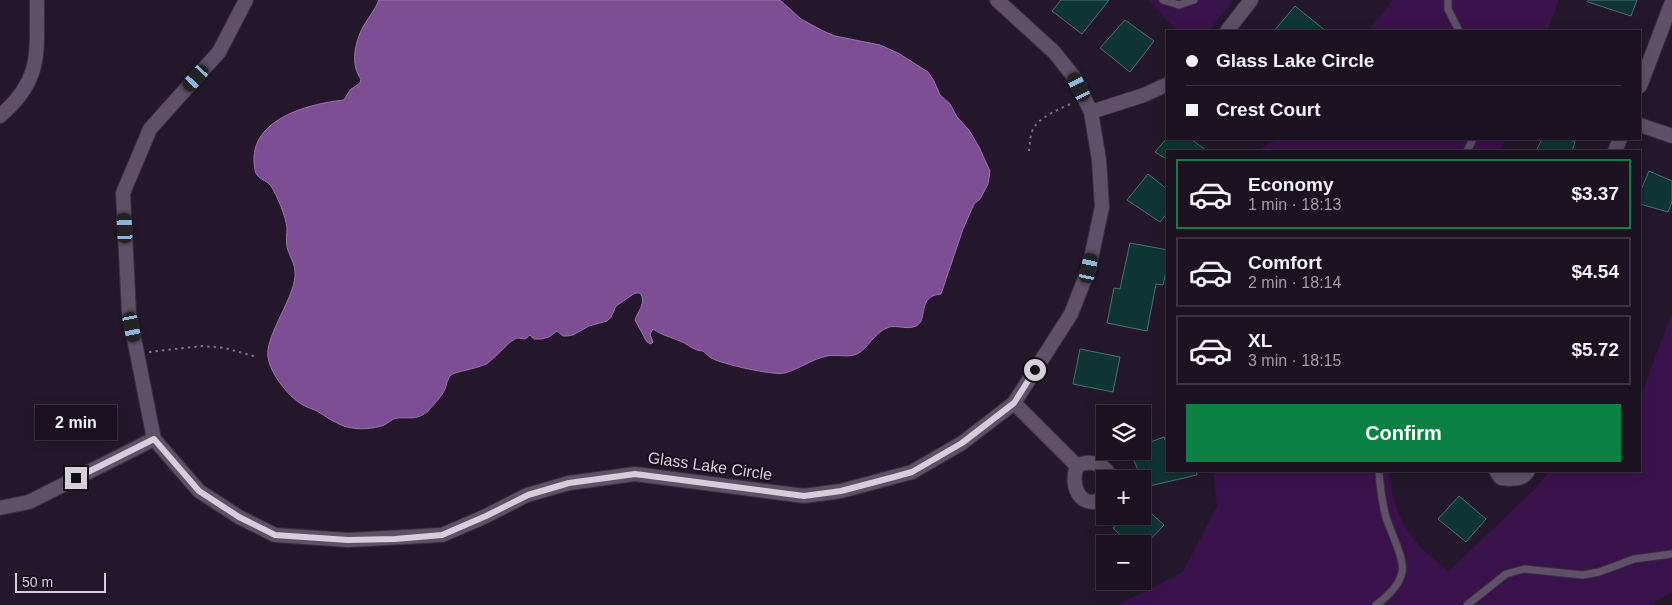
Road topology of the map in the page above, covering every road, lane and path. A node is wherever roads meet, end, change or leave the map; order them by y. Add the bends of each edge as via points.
1 (37, 0) edge
2 (246, 0) edge
3 (997, 0) edge
4 (1163, 0) edge
5 (1194, 0) edge
6 (1251, 0) edge
7 (1448, 0) edge
8 (1672, 2) edge
9 (1227, 30) edge
10 (1458, 30) edge
11 (1641, 83) edge
12 (1166, 85) edge
13 (1084, 97) junction
14 (1092, 112) junction
15 (0, 116) edge
16 (1641, 125) edge
17 (1672, 136) edge
18 (1029, 151) dead end
19 (137, 354) junction
20 (256, 357) dead end
21 (1014, 403) junction
22 (154, 439) junction
23 (1077, 466) junction
24 (1106, 470) edge
25 (1379, 472) edge
26 (1497, 472) edge
27 (1528, 472) edge
28 (1096, 502) edge
29 (0, 508) edge
30 (1672, 554) edge
31 (1376, 605) edge
32 (1468, 605) edge

1 - 15 street via 36,62 29,82 13,105
2 - 19 street, Glass Lake Circle via 219,52 150,129 123,193 129,313
3 - 13 street, Glass Lake Circle via 1054,52 1074,77
4 - 5 lane via 1179,5
6 - 9 street
7 - 10 lane via 1448,9
8 - 11 street
12 - 14 street
13 - 14 street, Glass Lake Circle
13 - 18 path via 1041,120 1034,127
14 - 21 street, Glass Lake Circle via 1102,208 1089,268 1071,314
16 - 17 street
19 - 20 path via 202,346 225,348
19 - 22 street, Glass Lake Circle
21 - 22 street, Glass Lake Circle via 962,443 912,472 841,491 804,496 635,474 569,483 528,495 442,535 395,539 348,540 275,535 199,491
21 - 23 street
22 - 29 street via 29,502
23 - 24 street via 1097,464
23 - 28 street via 1073,474 1075,491 1082,498
25 - 31 lane via 1386,518 1403,572 1396,585
26 - 27 street via 1501,478 1515,480
30 - 32 lane via 1634,559 1583,575 1524,569 1506,574

